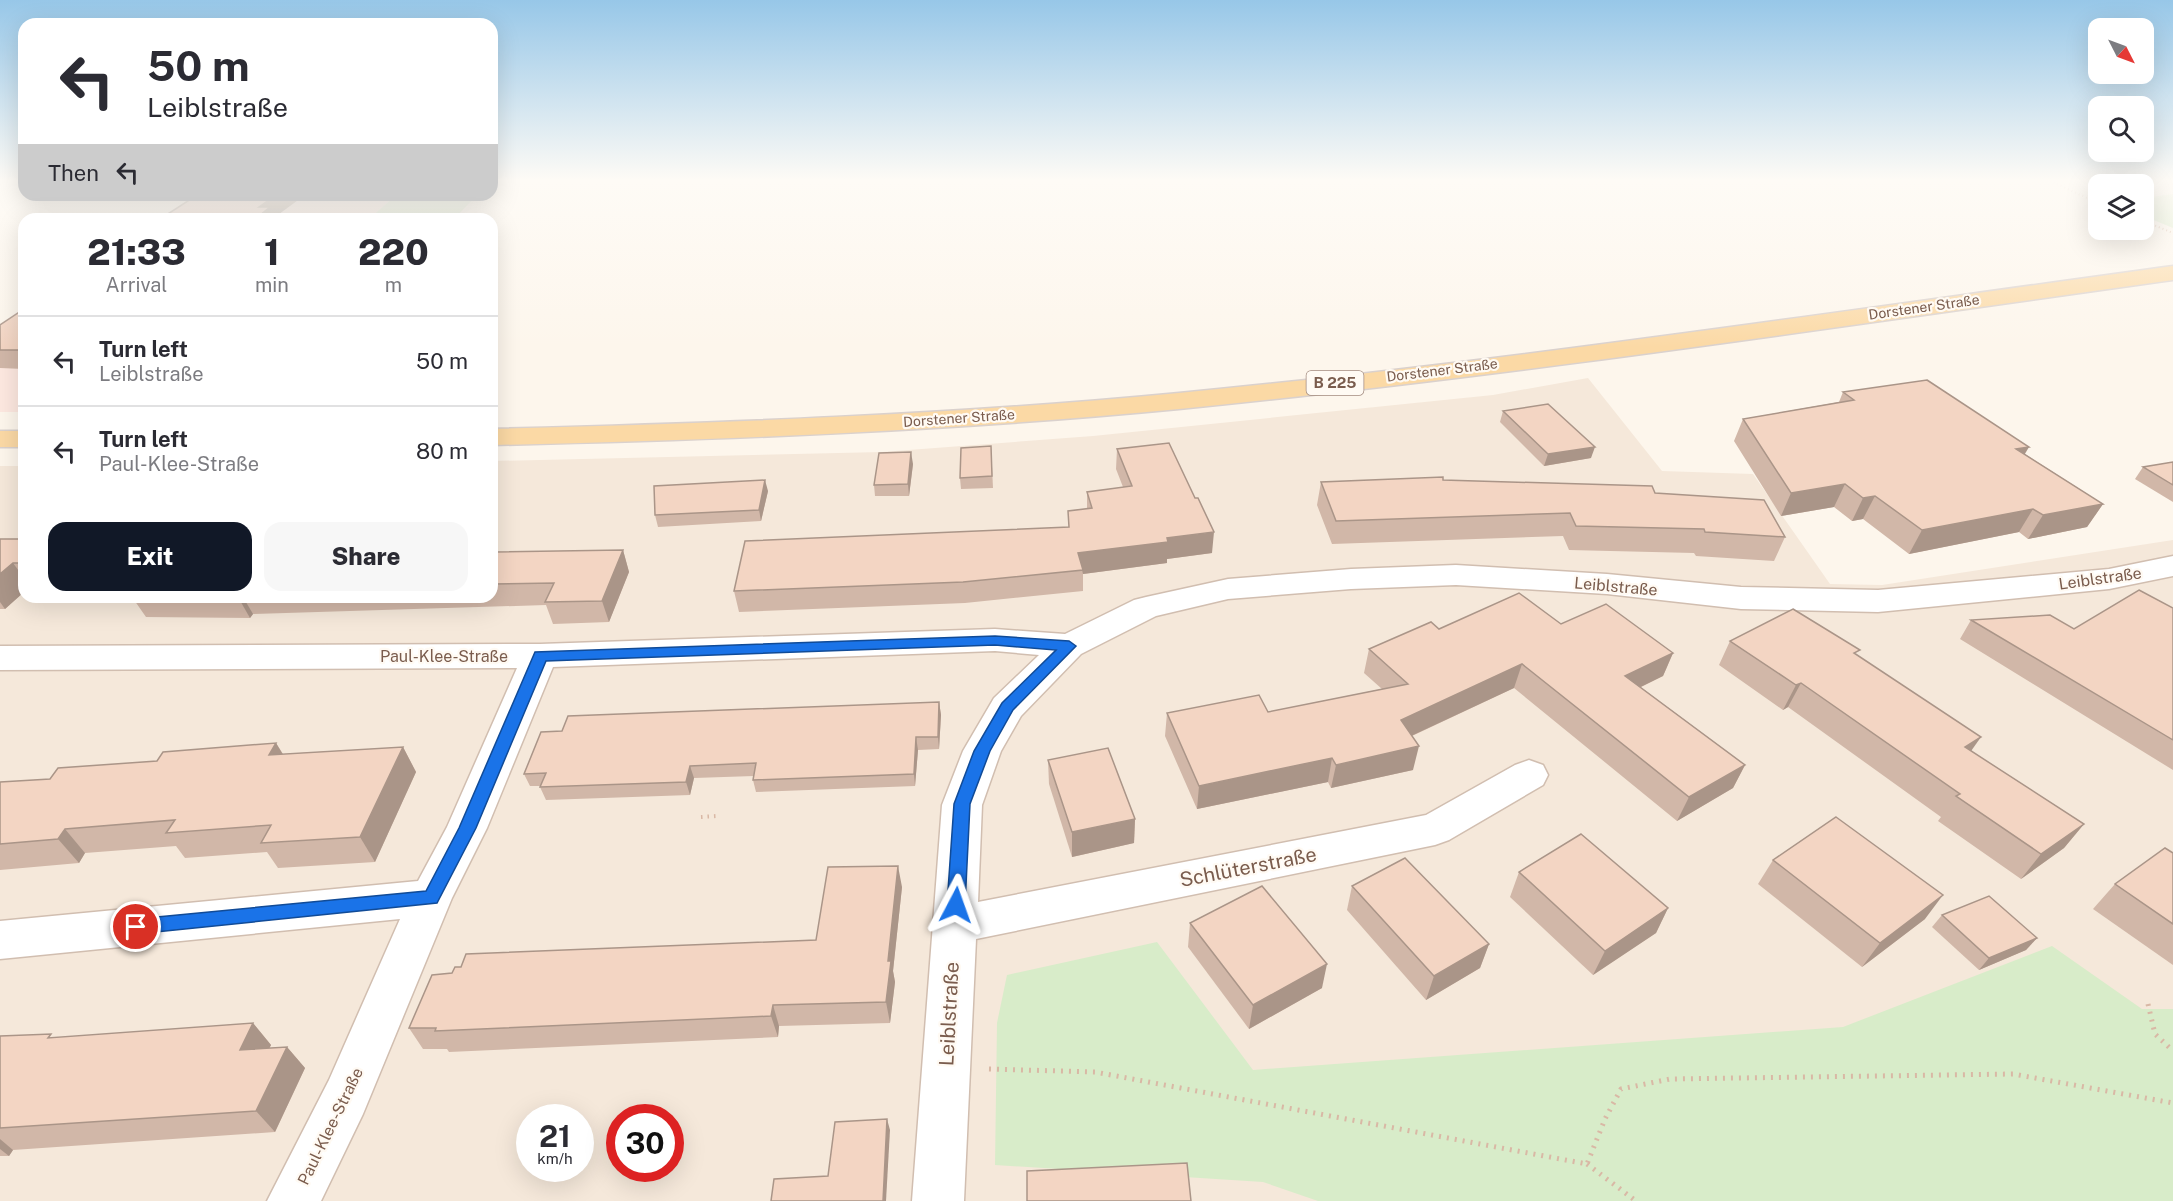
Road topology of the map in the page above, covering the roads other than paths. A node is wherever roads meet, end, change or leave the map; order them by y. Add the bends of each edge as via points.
1 (2173, 273) edge
2 (498, 437) edge
3 (0, 439) edge
4 (18, 439) edge
5 (2173, 566) edge
6 (2109, 579) junction
7 (2142, 603) edge
8 (1069, 646) junction
9 (540, 656) junction
10 (0, 658) edge
11 (1529, 775) dead end
12 (431, 898) junction
13 (954, 925) junction
14 (0, 940) edge
15 (293, 1201) edge
16 (938, 1201) edge

1 - 2 main road, Dorstener Straße / B 225 via 1465,368 1190,399 909,422
3 - 4 main road
5 - 6 street, Leiblstraße
6 - 7 street
6 - 8 street, Leiblstraße via 1878,601 1741,598 1608,584 1456,575 1351,579 1228,589 1146,608
8 - 9 street via 995,640
8 - 13 street, Leiblstraße via 1007,707 982,751 962,804
9 - 10 street, Paul-Klee-Straße
9 - 12 street, Paul-Klee-Straße via 467,828
11 - 13 street, Schlüterstraße via 1435,829
12 - 14 street
12 - 15 street, Paul-Klee-Straße via 346,1097
13 - 16 street, Leiblstraße

